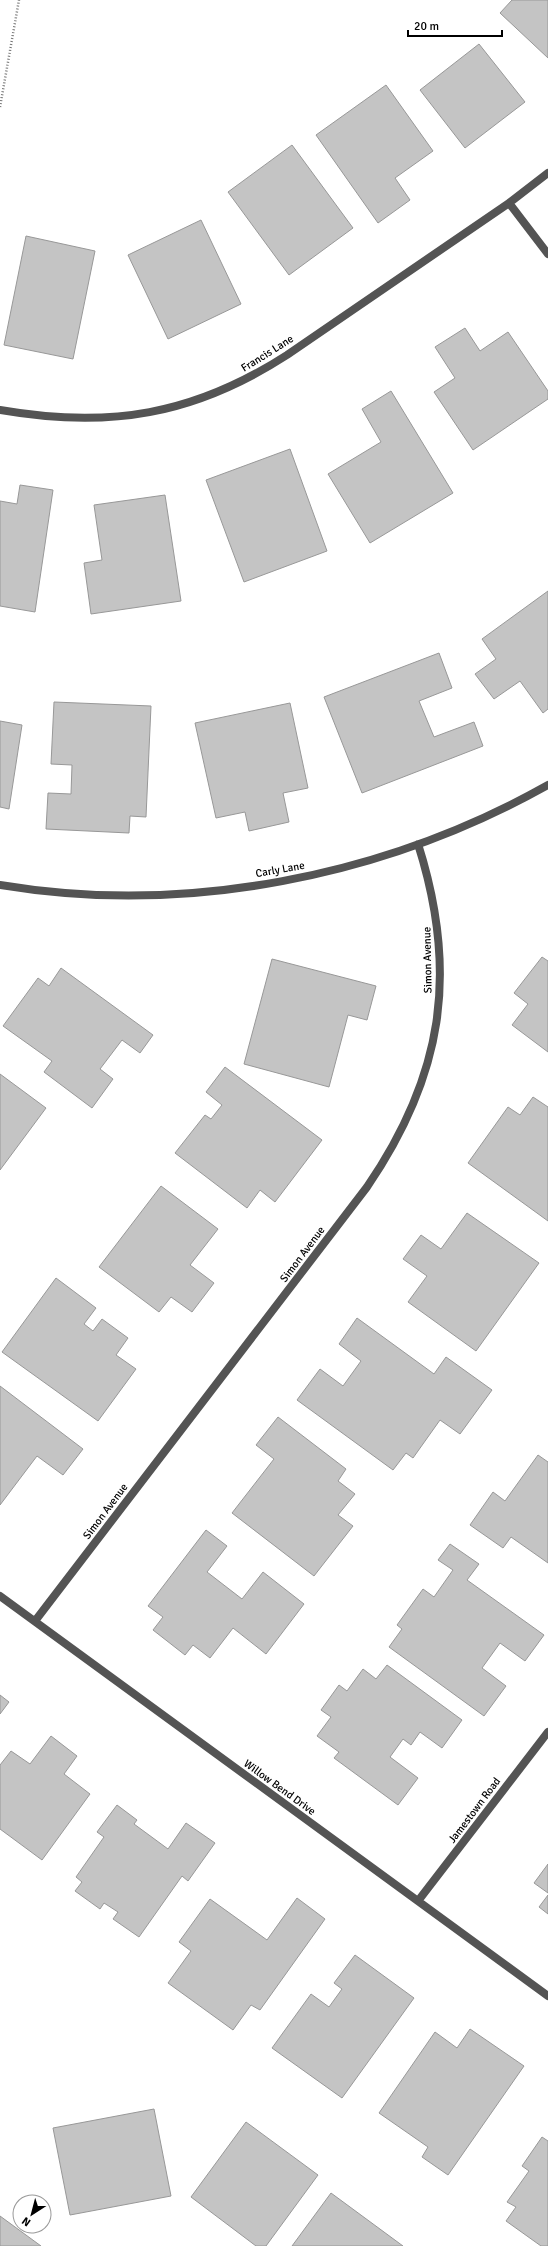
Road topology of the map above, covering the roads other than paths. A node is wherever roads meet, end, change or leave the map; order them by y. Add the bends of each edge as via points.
1 (548, 173) edge
2 (509, 202) junction
3 (548, 254) edge
4 (0, 410) edge
5 (548, 785) edge
6 (418, 844) junction
7 (0, 885) edge
8 (0, 1596) edge
9 (35, 1621) junction
10 (548, 1732) edge
11 (418, 1901) junction
12 (548, 1996) edge

1 - 2 street, Francis Lane
2 - 3 street
2 - 4 street, Francis Lane via 287,355 258,374 226,390 160,411 125,417 55,418
5 - 6 street, Carly Lane via 470,824
6 - 7 street, Carly Lane via 320,874 218,890 115,895
6 - 9 street, Simon Avenue via 437,915 440,986 430,1058 405,1126 366,1187
8 - 9 street, Willow Bend Drive
9 - 11 street, Willow Bend Drive
10 - 11 street, Jamestown Road
11 - 12 street, Willow Bend Drive

